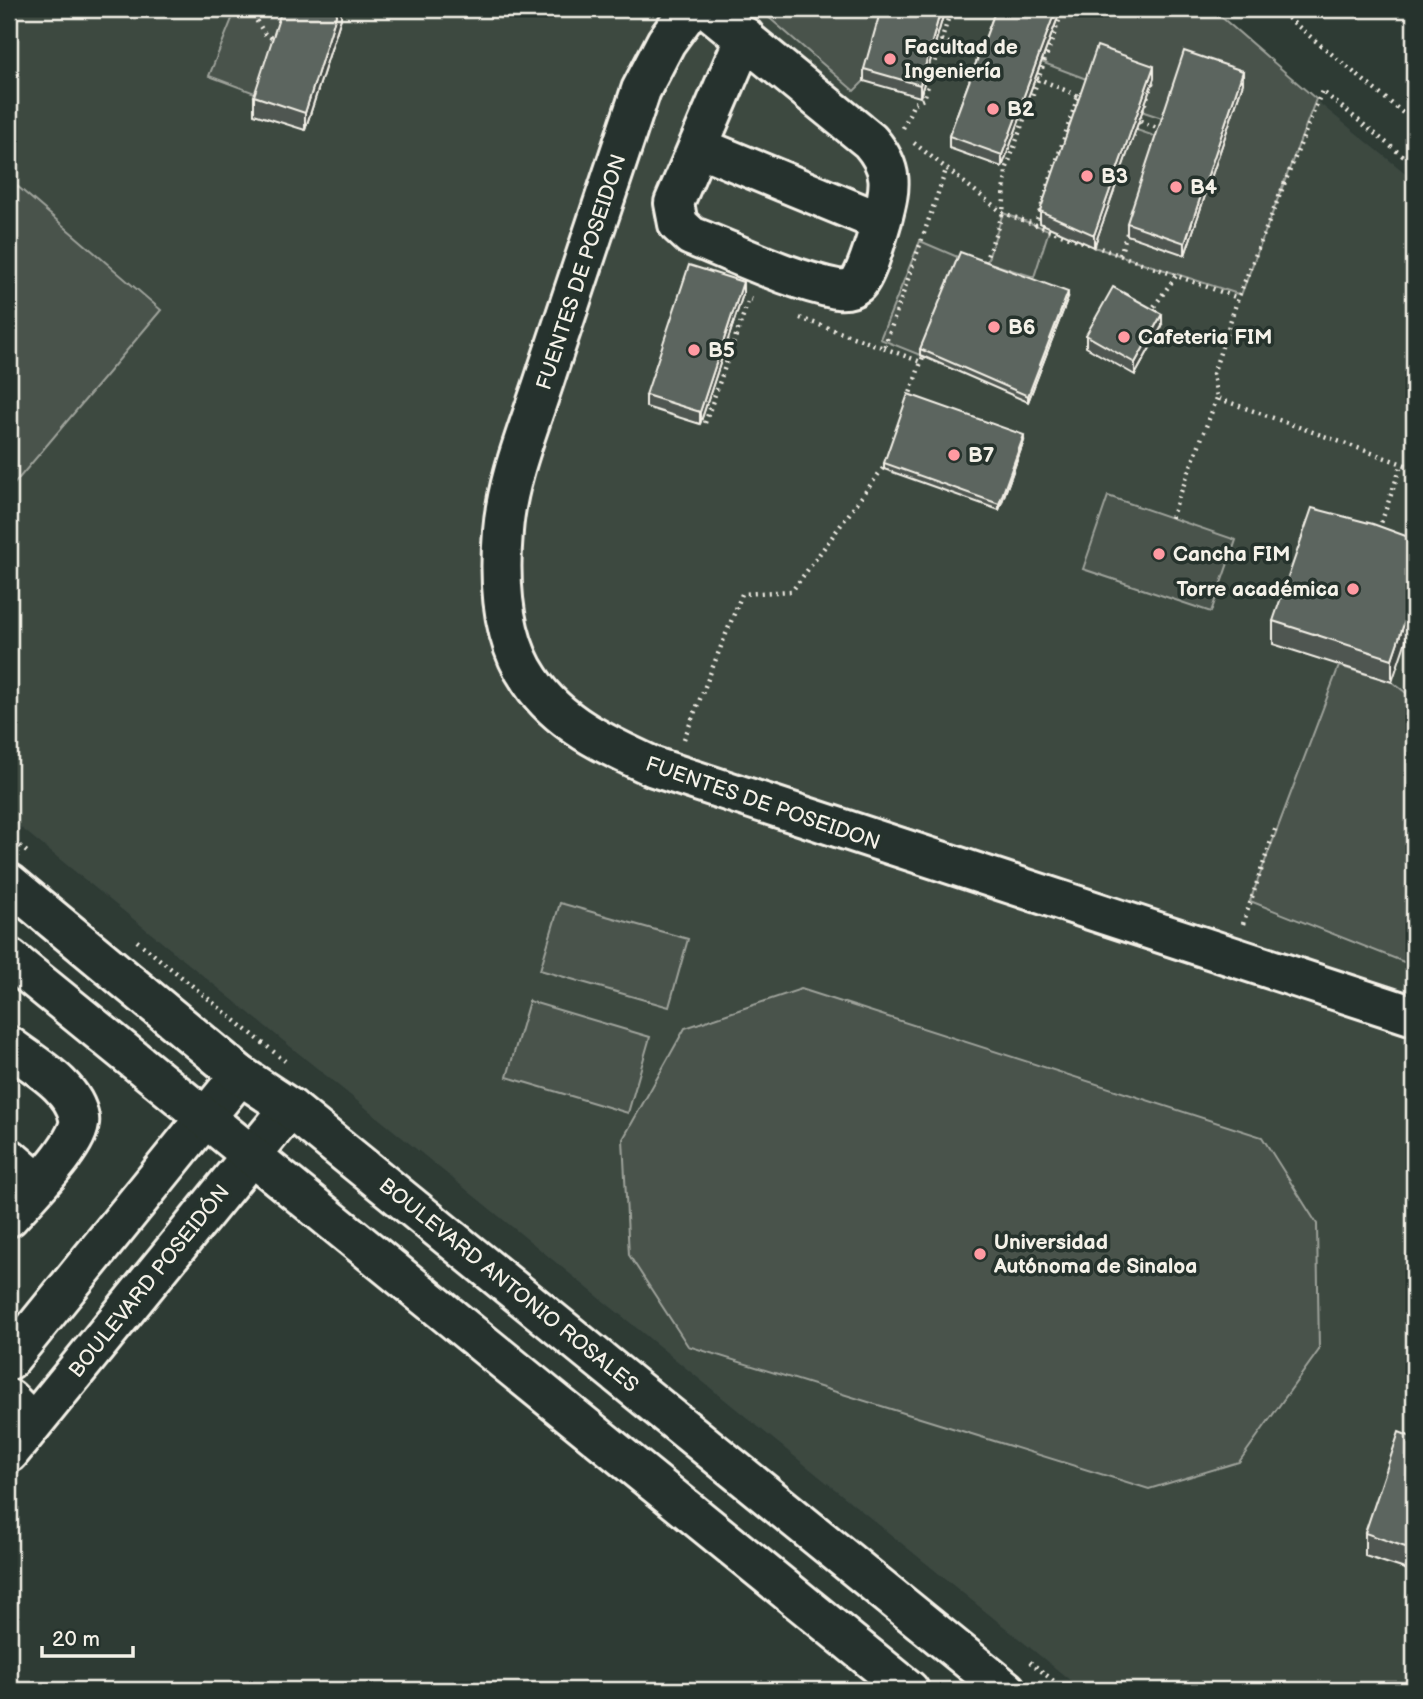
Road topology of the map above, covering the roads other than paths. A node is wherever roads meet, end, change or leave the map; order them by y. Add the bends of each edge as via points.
1 (690, 9) edge
2 (708, 9) edge
3 (745, 37) junction
4 (698, 147) junction
5 (881, 222) junction
6 (9, 883) edge
7 (11, 964) edge
8 (1414, 1016) edge
9 (9, 1046) edge
10 (240, 1074) junction
11 (290, 1108) junction
12 (205, 1117) junction
13 (252, 1155) junction
14 (9, 1158) edge
15 (38, 1183) junction
16 (9, 1217) edge
17 (9, 1360) edge
18 (21, 1411) edge
19 (9, 1453) edge
20 (909, 1690) edge
21 (1006, 1690) edge

1 - 8 street, FUENTES DE POSEIDON via 666,41 641,90 517,471 503,528 502,584 508,628 529,679 564,717 602,743 654,768
2 - 3 street
3 - 4 street
3 - 5 street via 884,157 891,183
4 - 5 street
4 - 5 street via 674,203 678,225 691,236 795,275 849,289 860,281
6 - 10 street, BOULEVARD ANTONIO ROSALES
7 - 12 street
9 - 15 street via 52,1078 75,1106 80,1120 72,1143
10 - 11 street, BOULEVARD ANTONIO ROSALES
10 - 12 street
11 - 13 street, BOULEVARD POSEIDÓN
11 - 21 street, BOULEVARD ANTONIO ROSALES
12 - 13 street
12 - 17 street
13 - 18 street, BOULEVARD POSEIDÓN
13 - 20 street
14 - 15 street
15 - 16 street
18 - 19 street, BOULEVARD POSEIDÓN

